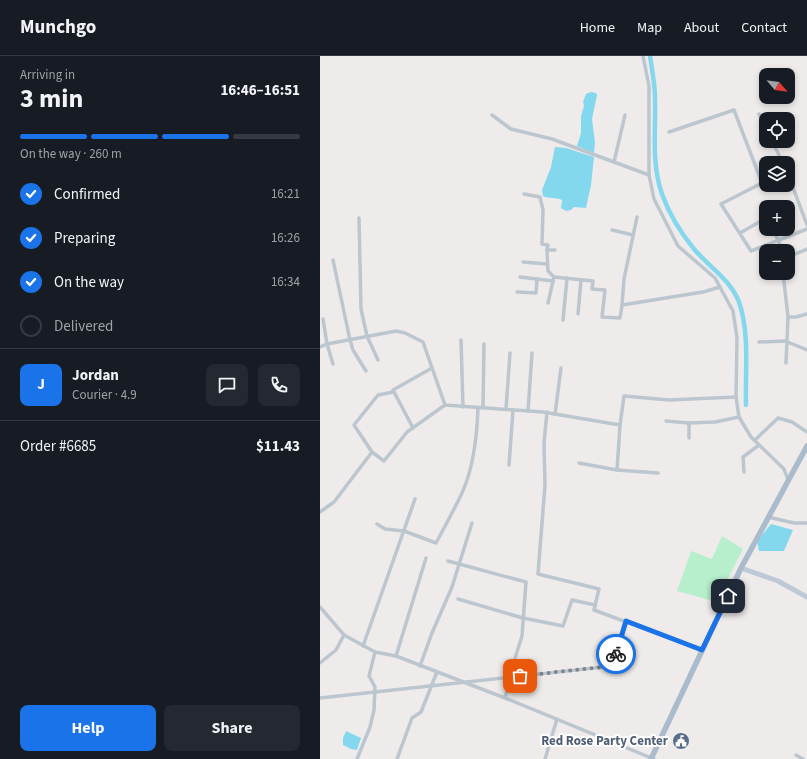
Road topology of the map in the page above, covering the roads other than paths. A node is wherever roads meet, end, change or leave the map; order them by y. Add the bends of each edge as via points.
1 (643, 56) edge
2 (492, 115) dead end
3 (625, 115) dead end
4 (669, 132) dead end
5 (614, 162) junction
6 (650, 175) junction
7 (759, 175) edge
8 (759, 185) edge
9 (795, 192) edge
10 (524, 194) dead end
11 (637, 217) dead end
12 (359, 218) dead end
13 (759, 222) edge
14 (807, 225) edge
15 (807, 229) edge
16 (612, 230) dead end
17 (740, 233) junction
18 (633, 235) junction
19 (776, 236) edge
20 (778, 240) junction
21 (780, 244) edge
22 (807, 249) edge
23 (547, 250) junction
24 (555, 250) dead end
25 (795, 254) edge
26 (333, 260) dead end
27 (523, 262) dead end
28 (547, 264) junction
29 (520, 277) dead end
30 (567, 278) junction
31 (537, 279) junction
32 (553, 279) junction
33 (581, 280) junction
34 (784, 280) edge
35 (720, 287) junction
36 (517, 292) dead end
37 (548, 303) dead end
38 (622, 305) junction
39 (578, 314) dead end
40 (807, 314) edge
41 (788, 317) junction
42 (323, 319) dead end
43 (563, 320) dead end
44 (368, 336) junction
45 (350, 340) junction
46 (461, 340) dead end
47 (759, 342) dead end
48 (787, 342) junction
49 (328, 344) junction
50 (484, 344) dead end
51 (320, 347) edge
52 (807, 350) edge
53 (510, 353) dead end
54 (532, 353) dead end
55 (378, 360) dead end
56 (786, 363) dead end
57 (334, 364) dead end
58 (432, 368) junction
59 (561, 368) dead end
60 (366, 371) dead end
61 (393, 392) junction
62 (736, 396) junction
63 (445, 405) junction
64 (463, 407) junction
65 (478, 408) junction
66 (483, 408) junction
67 (506, 410) junction
68 (513, 410) junction
69 (528, 411) junction
70 (547, 412) junction
71 (555, 414) junction
72 (739, 417) junction
73 (666, 421) dead end
74 (689, 423) junction
75 (620, 425) junction
76 (413, 428) junction
77 (807, 432) edge
78 (689, 438) dead end
79 (755, 440) junction
80 (760, 445) junction
81 (807, 446) edge
82 (372, 452) junction
83 (579, 463) dead end
84 (509, 465) dead end
85 (616, 470) junction
86 (744, 472) dead end
87 (658, 473) dead end
88 (789, 481) junction
89 (415, 499) dead end
90 (320, 512) edge
91 (768, 517) junction
92 (377, 524) dead end
93 (472, 524) dead end
94 (807, 524) edge
95 (404, 531) junction
96 (426, 558) dead end
97 (448, 561) dead end
98 (459, 565) junction
99 (741, 568) junction
100 (807, 597) edge
101 (458, 599) dead end
102 (595, 605) junction
103 (320, 607) edge
104 (523, 618) junction
105 (626, 621) junction
106 (344, 635) junction
107 (363, 646) junction
108 (702, 650) junction
109 (374, 652) junction
110 (396, 656) junction
111 (320, 663) edge
112 (420, 666) junction
113 (437, 672) junction
114 (320, 698) edge
115 (505, 698) junction
116 (557, 719) junction
117 (796, 755) dead end
118 (357, 759) edge
119 (396, 759) edge
120 (545, 759) edge
121 (652, 759) edge
122 (803, 759) edge

1 - 6 street via 649,86
2 - 5 street via 512,129 552,139
3 - 5 street
4 - 7 street via 734,110
5 - 6 street
6 - 35 street via 654,199 678,246 715,278
8 - 17 street via 721,204
9 - 14 street
10 - 23 street via 540,197 543,210 542,244 548,245
11 - 18 street
12 - 44 street via 361,309
13 - 17 street
15 - 20 street
16 - 18 street
17 - 20 street via 751,251
18 - 38 street via 624,279
19 - 20 street
20 - 21 street
22 - 25 street
23 - 24 street
23 - 28 street
26 - 45 street
27 - 28 street
28 - 32 street
29 - 31 street
30 - 32 street
30 - 33 street
30 - 43 street
31 - 32 street
31 - 36 street via 536,293
32 - 37 street
33 - 38 street via 593,282 592,289 605,290 602,317 620,318
33 - 39 street
34 - 41 street
35 - 38 street
35 - 62 street via 733,311 738,338
40 - 41 street
41 - 48 street
42 - 49 street
44 - 45 street
44 - 55 street
44 - 58 street via 396,331 423,342
45 - 49 street
45 - 60 street
46 - 64 street
47 - 48 street
48 - 52 street
48 - 56 street
49 - 51 street
49 - 57 street
50 - 66 street
53 - 67 street
54 - 69 street
58 - 61 street via 392,390
58 - 63 street
59 - 71 street
61 - 76 street
61 - 82 street via 378,395 354,425
62 - 72 street
62 - 75 street via 669,400 624,396
63 - 64 street
63 - 76 street
64 - 65 street
65 - 66 street
65 - 95 street via 476,438 467,481 436,543
66 - 67 street
67 - 68 street
68 - 69 street
68 - 84 street
69 - 70 street
70 - 71 street
70 - 102 street via 544,444 545,485 538,574 599,589
71 - 75 street
72 - 74 street via 715,422
72 - 79 street
73 - 74 street
74 - 78 street
75 - 85 street
76 - 82 street via 384,461
77 - 79 street via 792,422 778,418
79 - 80 street
80 - 86 street via 743,457
80 - 88 street via 784,469
81 - 88 main road
82 - 90 street via 334,502
83 - 85 street
85 - 87 street
88 - 91 main road
89 - 95 street
91 - 94 street
91 - 99 main road
92 - 95 street via 385,529
93 - 98 street
95 - 107 street
96 - 110 street
97 - 98 street
98 - 104 street via 526,582
98 - 112 street
99 - 100 street via 778,581
99 - 108 main road
101 - 104 street
102 - 104 street via 572,600 563,626
102 - 105 street via 594,610
103 - 106 street
104 - 115 street via 522,636
105 - 108 street
105 - 114 street via 612,666
106 - 107 street
106 - 111 street via 336,650
107 - 109 street
108 - 121 main road
109 - 110 street
109 - 118 street via 368,676 375,687 374,710
110 - 112 street
112 - 113 street
113 - 115 street
113 - 119 street via 421,712 412,718
115 - 116 street
116 - 120 street
116 - 121 street
117 - 122 street

